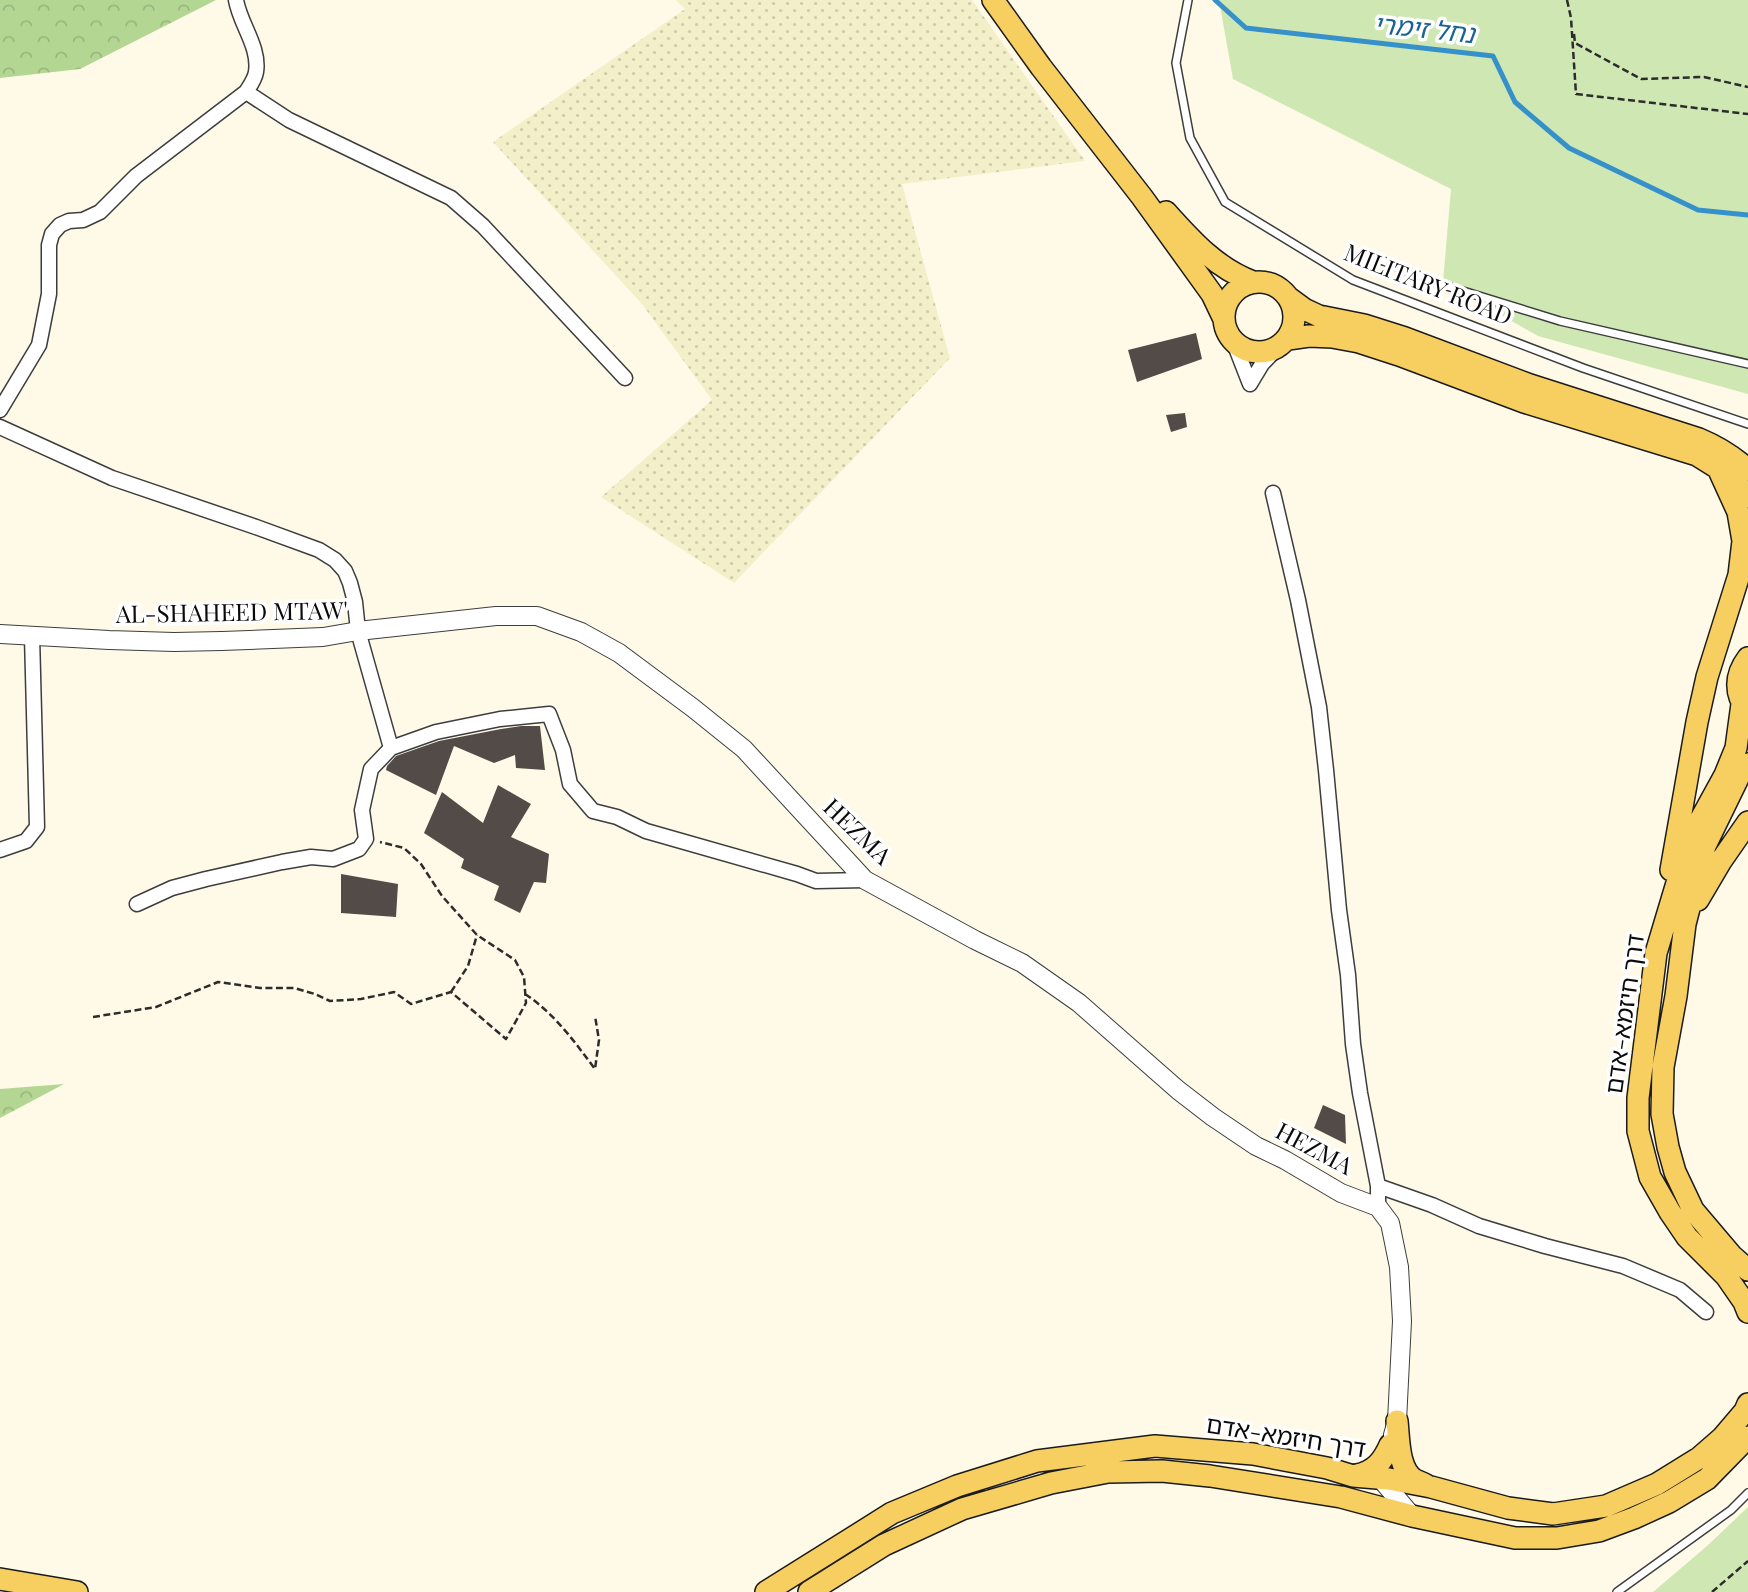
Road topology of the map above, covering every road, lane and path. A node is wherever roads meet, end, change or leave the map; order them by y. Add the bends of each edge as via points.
1 (236, 0) edge
2 (993, 0) edge
3 (1188, 0) edge
4 (1567, 0) edge
5 (1571, 18) junction
6 (1748, 87) edge
7 (246, 92) junction
8 (1748, 114) edge
9 (1097, 139) junction
10 (1376, 258) dead end
11 (1253, 282) junction
12 (1289, 298) junction
13 (1223, 317) junction
14 (1234, 343) junction
15 (1283, 343) junction
16 (1748, 364) edge
17 (625, 378) dead end
18 (0, 410) edge
19 (1748, 424) edge
20 (0, 427) edge
21 (1717, 466) junction
22 (1748, 470) edge
23 (1273, 492) dead end
24 (1748, 497) edge
25 (358, 631) junction
26 (0, 634) edge
27 (32, 635) junction
28 (1748, 658) edge
29 (1745, 708) edge
30 (391, 748) junction
31 (1748, 764) edge
32 (1748, 822) edge
33 (366, 839) junction
34 (0, 850) edge
35 (865, 880) junction
36 (137, 904) dead end
37 (1685, 924) junction
38 (477, 935) junction
39 (1657, 953) junction
40 (451, 992) junction
41 (525, 994) junction
42 (595, 1016) dead end
43 (93, 1017) dead end
44 (1378, 1186) junction
45 (1378, 1207) junction
46 (1743, 1262) edge
47 (1706, 1312) dead end
48 (1748, 1312) edge
49 (1748, 1404) edge
50 (1397, 1421) junction
51 (1748, 1437) edge
52 (1390, 1445) junction
53 (1353, 1476) junction
54 (1382, 1478) junction
55 (1432, 1487) junction
56 (1748, 1493) edge
57 (1342, 1497) junction
58 (1412, 1516) junction
59 (1748, 1561) edge
60 (0, 1579) edge
61 (77, 1592) edge
62 (766, 1592) edge
63 (809, 1592) edge
64 (1617, 1592) edge
65 (1712, 1592) edge

1 - 7 street via 257,61 256,75
2 - 9 main road
3 - 19 lane, MILITARY ROAD via 1176,64 1189,138 1226,202 1353,280 1583,368
4 - 5 path
5 - 6 path via 1575,43 1641,79 1704,77
5 - 8 path via 1577,94
7 - 17 street via 289,120 452,198
7 - 18 street via 136,176 100,212 60,225 52,234 49,294 39,345
9 - 11 main road via 1201,250
9 - 13 main road via 1212,294
10 - 16 lane via 1437,283 1560,321
11 - 12 main road via 1273,285
11 - 13 main road via 1232,294
12 - 15 main road via 1295,319
12 - 22 main road via 1319,316 1405,338 1699,439 1720,448
13 - 14 main road
14 - 15 main road via 1255,353
14 - 15 street via 1250,384
15 - 21 main road via 1309,336 1359,342 1524,402 1698,455
20 - 25 street via 112,478 319,550 345,571
21 - 24 main road
21 - 39 main road via 1738,512 1743,541 1739,575 1697,722
23 - 44 street via 1318,707 1353,1044
25 - 27 street, AL-SHAHEED MTAW' via 323,637 174,642
25 - 30 street, AL-SHAHEED MTAW'
25 - 35 street, HEZMA via 496,615 537,616 581,632 619,653 744,749
26 - 27 street, AL-SHAHEED MTAW'
27 - 34 street via 37,827 26,842
28 - 29 main road, דרך חיזמא-אדם via 1737,678
29 - 39 main road, דרך חיזמא-אדם via 1725,775 1697,825
30 - 33 street via 371,769 362,810
30 - 35 street via 436,732 549,714 570,784 593,811 816,881
31 - 37 main road, דרך חיזמא-אדם via 1704,846
32 - 37 main road
33 - 36 street via 359,849 333,859 311,857 206,879
33 - 38 path via 404,848
35 - 45 street, HEZMA via 1022,963 1079,1003 1213,1117 1341,1193
37 - 46 main road, דרך חיזמא-אדם via 1663,1067 1662,1114 1675,1172 1693,1210
38 - 40 path via 468,966
38 - 41 path via 515,960 524,977
39 - 48 main road, דרך חיזמא-אדם via 1638,1098 1638,1131 1650,1177 1670,1212 1686,1237 1726,1276
40 - 41 path via 506,1039 526,1003
40 - 43 path via 411,1004 394,992 330,1001 294,988 218,982 156,1007
41 - 42 path via 540,1003 594,1069 599,1040
44 - 45 street
44 - 47 street via 1479,1226 1623,1266 1680,1290
45 - 50 street via 1390,1223 1399,1267 1402,1321
49 - 55 main road, דרך חיזמא-אדם via 1722,1438 1699,1458 1657,1484 1606,1506 1553,1514 1508,1508
50 - 52 street
50 - 55 main road via 1408,1473
51 - 58 main road, דרך חיזמא-אדם via 1707,1479 1668,1502 1599,1531 1515,1538
52 - 53 main road via 1373,1469
52 - 54 street
53 - 54 main road, דרך חיזמא-אדם
53 - 62 main road, דרך חיזמא-אדם via 1253,1454 1155,1446 1037,1461 892,1513
54 - 55 main road, דרך חיזמא-אדם
54 - 57 street
54 - 58 street
56 - 64 lane
57 - 58 main road, דרך חיזמא-אדם
57 - 63 main road, דרך חיזמא-אדם via 1210,1476 1108,1472 962,1509 884,1545
59 - 65 path
60 - 61 main road

